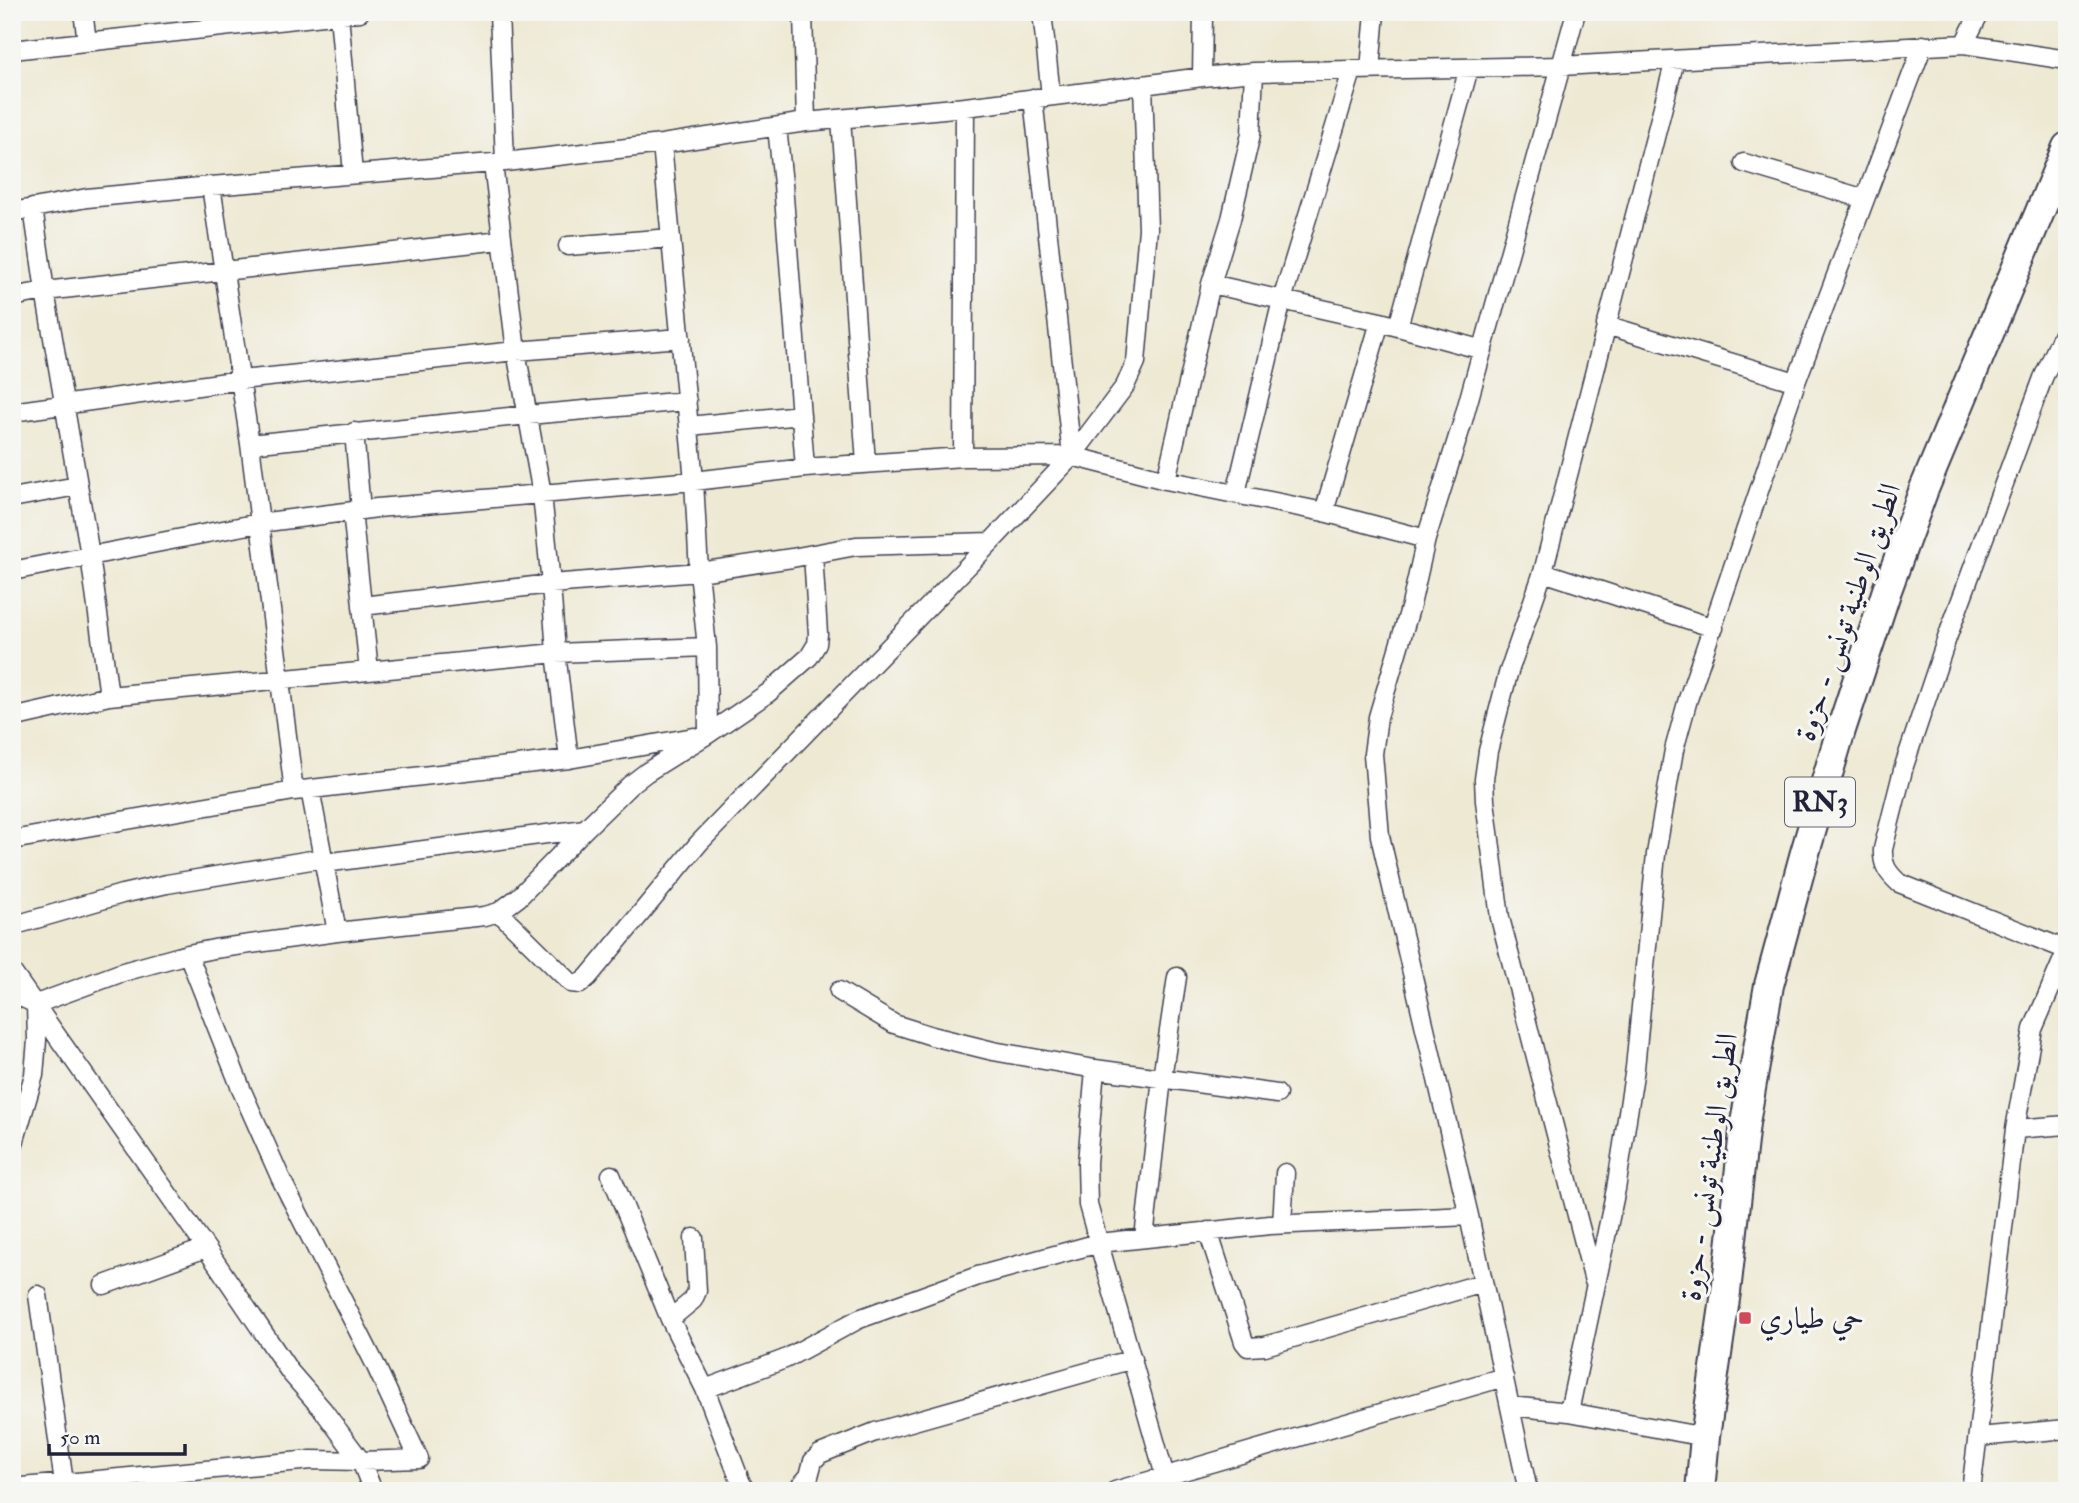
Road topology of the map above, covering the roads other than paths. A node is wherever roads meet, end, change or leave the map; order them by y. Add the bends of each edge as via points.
1 (83, 12) edge
2 (360, 12) edge
3 (499, 12) edge
4 (803, 12) edge
5 (1042, 12) edge
6 (1203, 12) edge
7 (1375, 12) edge
8 (1576, 12) edge
9 (1980, 12) edge
10 (339, 14) junction
11 (88, 41) junction
12 (1964, 44) junction
13 (1923, 46) junction
14 (12, 50) edge
15 (2065, 55) edge
16 (1675, 60) junction
17 (1560, 66) junction
18 (1469, 68) junction
19 (1361, 70) junction
20 (1254, 72) junction
21 (1202, 77) junction
22 (1143, 85) junction
23 (1042, 97) junction
24 (965, 107) junction
25 (841, 119) junction
26 (806, 122) junction
27 (777, 127) junction
28 (662, 144) junction
29 (2067, 147) edge
30 (499, 163) junction
31 (1744, 163) dead end
32 (353, 174) junction
33 (211, 186) junction
34 (1865, 199) junction
35 (33, 208) junction
36 (12, 212) edge
37 (671, 238) junction
38 (502, 240) junction
39 (568, 246) dead end
40 (225, 270) junction
41 (1211, 284) junction
42 (45, 291) junction
43 (12, 297) edge
44 (1282, 300) junction
45 (1380, 322) junction
46 (1606, 325) junction
47 (2067, 325) edge
48 (1398, 327) junction
49 (681, 338) junction
50 (1483, 350) junction
51 (516, 351) junction
52 (241, 380) junction
53 (1797, 382) junction
54 (687, 401) junction
55 (65, 406) junction
56 (12, 412) edge
57 (528, 415) junction
58 (801, 415) junction
59 (689, 426) junction
60 (354, 432) junction
61 (250, 444) junction
62 (1072, 456) junction
63 (963, 457) junction
64 (866, 463) junction
65 (806, 468) junction
66 (1166, 480) junction
67 (694, 481) junction
68 (77, 486) junction
69 (1236, 493) junction
70 (542, 494) junction
71 (12, 498) edge
72 (356, 511) junction
73 (1324, 512) junction
74 (259, 523) junction
75 (1426, 539) junction
76 (991, 542) junction
77 (813, 554) junction
78 (90, 555) junction
79 (12, 571) edge
80 (699, 572) junction
81 (1543, 572) junction
82 (551, 584) junction
83 (362, 606) junction
84 (1714, 628) junction
85 (707, 647) junction
86 (556, 653) junction
87 (369, 671) junction
88 (281, 679) junction
89 (109, 696) junction
90 (12, 718) edge
91 (708, 734) junction
92 (569, 760) junction
93 (302, 790) junction
94 (585, 830) junction
95 (12, 840) edge
96 (323, 861) junction
97 (499, 912) junction
98 (12, 926) edge
99 (337, 932) junction
100 (188, 954) junction
101 (2063, 969) edge
102 (12, 972) edge
103 (1177, 977) dead end
104 (839, 991) dead end
105 (12, 993) edge
106 (36, 1004) junction
107 (1094, 1069) junction
108 (1162, 1078) junction
109 (1277, 1094) dead end
110 (2067, 1125) edge
111 (2015, 1129) junction
112 (12, 1150) edge
113 (1285, 1174) dead end
114 (611, 1175) dead end
115 (1469, 1216) junction
116 (1282, 1224) junction
117 (1208, 1231) junction
118 (694, 1238) dead end
119 (1144, 1238) junction
120 (1099, 1243) junction
121 (206, 1248) junction
122 (1483, 1283) junction
123 (104, 1285) dead end
124 (1595, 1287) junction
125 (38, 1295) dead end
126 (670, 1319) junction
127 (1133, 1359) junction
128 (1504, 1377) junction
129 (705, 1389) junction
130 (1510, 1406) junction
131 (1569, 1412) junction
132 (2067, 1429) edge
133 (1704, 1437) junction
134 (1978, 1437) junction
135 (361, 1461) junction
136 (1165, 1476) junction
137 (64, 1483) junction
138 (19, 1489) edge
139 (373, 1491) edge
140 (746, 1491) edge
141 (796, 1491) edge
142 (1115, 1491) edge
143 (1528, 1491) edge
144 (1700, 1491) edge
145 (1971, 1491) edge

1 - 11 street
2 - 10 street
3 - 30 street
4 - 26 street
5 - 23 street
6 - 21 street
7 - 19 street
8 - 17 street
9 - 12 street
10 - 11 street
10 - 32 street
11 - 14 street
12 - 13 street
12 - 15 street
13 - 16 street
13 - 34 street
16 - 17 street
16 - 46 street
17 - 18 street
17 - 50 street
18 - 19 street
18 - 48 street
19 - 20 street
19 - 44 street
20 - 21 street
20 - 41 street via 1251,134
21 - 22 street
22 - 23 street
22 - 62 street via 1148,229 1136,362 1125,386
23 - 24 street
23 - 62 street
24 - 25 street
24 - 63 street
25 - 26 street
25 - 64 street
26 - 27 street
27 - 28 street
27 - 58 street
28 - 30 street
28 - 37 street
29 - 133 main road, الطريق الوطنية تونس - حزوة / RN3 via 1886,590 1804,856 1769,985 1745,1124
30 - 32 street
30 - 38 street
31 - 34 street
32 - 33 street
33 - 35 street
33 - 40 street
34 - 53 street
35 - 36 street
35 - 42 street
37 - 39 street
37 - 49 street
38 - 40 street
38 - 51 street
40 - 42 street
40 - 52 street
41 - 44 street
41 - 66 street
42 - 43 street
42 - 55 street
44 - 45 street
44 - 69 street
45 - 48 street
45 - 73 street
46 - 53 street
46 - 81 street
47 - 101 street via 1947,638 1904,766 1883,849 1886,870 1899,883 2067,950
48 - 50 street
49 - 51 street
49 - 54 street
50 - 75 street
51 - 52 street
51 - 57 street
52 - 55 street
52 - 61 street
53 - 84 street
54 - 57 street
54 - 59 street
55 - 56 street
55 - 68 street
57 - 60 street
57 - 70 street
58 - 59 street
58 - 65 street
59 - 67 street
60 - 61 street
60 - 72 street
61 - 74 street
62 - 63 street
62 - 66 street
62 - 76 street
63 - 64 street
64 - 65 street
65 - 67 street
66 - 69 street
67 - 70 street
67 - 80 street
68 - 71 street
68 - 78 street
69 - 73 street
70 - 72 street
70 - 82 street
72 - 74 street
72 - 83 street
73 - 75 street
74 - 78 street
74 - 88 street
75 - 115 street via 1378,716 1373,754 1380,835
76 - 77 street via 856,546
76 - 97 street via 699,843 580,984 571,983
77 - 80 street
77 - 91 street via 817,644 809,657 768,693
78 - 79 street
78 - 89 street
80 - 82 street
80 - 85 street
81 - 84 street
81 - 124 street via 1491,738 1485,801 1500,918
82 - 83 street
82 - 86 street
83 - 87 street
84 - 124 street via 1674,750 1656,855 1635,1068
85 - 86 street
85 - 91 street
86 - 87 street
86 - 92 street
87 - 88 street
88 - 89 street
88 - 93 street
89 - 90 street
91 - 92 street
91 - 94 street via 630,785
92 - 93 street
93 - 95 street
93 - 96 street
94 - 96 street
94 - 97 street
96 - 98 street via 167,884
96 - 99 street
97 - 99 street
99 - 100 street
100 - 106 street
100 - 135 street via 281,1179 419,1460
101 - 111 street via 2033,1029
102 - 106 street
103 - 108 street
104 - 107 street via 894,1024 932,1036
105 - 106 street
106 - 112 street via 34,1075
106 - 121 street
107 - 108 street
107 - 120 street via 1088,1205
108 - 109 street
108 - 119 street
110 - 111 street
111 - 134 street
113 - 116 street
114 - 126 street
115 - 116 street
115 - 122 street
116 - 117 street
117 - 119 street
117 - 122 street via 1248,1348
118 - 126 street via 697,1291
119 - 120 street
120 - 127 street
120 - 129 street via 978,1276 859,1319 785,1359
121 - 123 street
121 - 135 street via 290,1373
122 - 128 street
124 - 131 street
125 - 137 street
126 - 129 street
127 - 136 street
127 - 141 street via 875,1432 820,1454
128 - 130 street
128 - 136 street
129 - 140 street
130 - 131 street
130 - 143 street
131 - 133 street
132 - 134 street
133 - 144 main road, الطريق الوطنية تونس - حزوة / RN3
134 - 145 street
135 - 137 street via 312,1460
135 - 139 street
136 - 142 street
137 - 138 street

